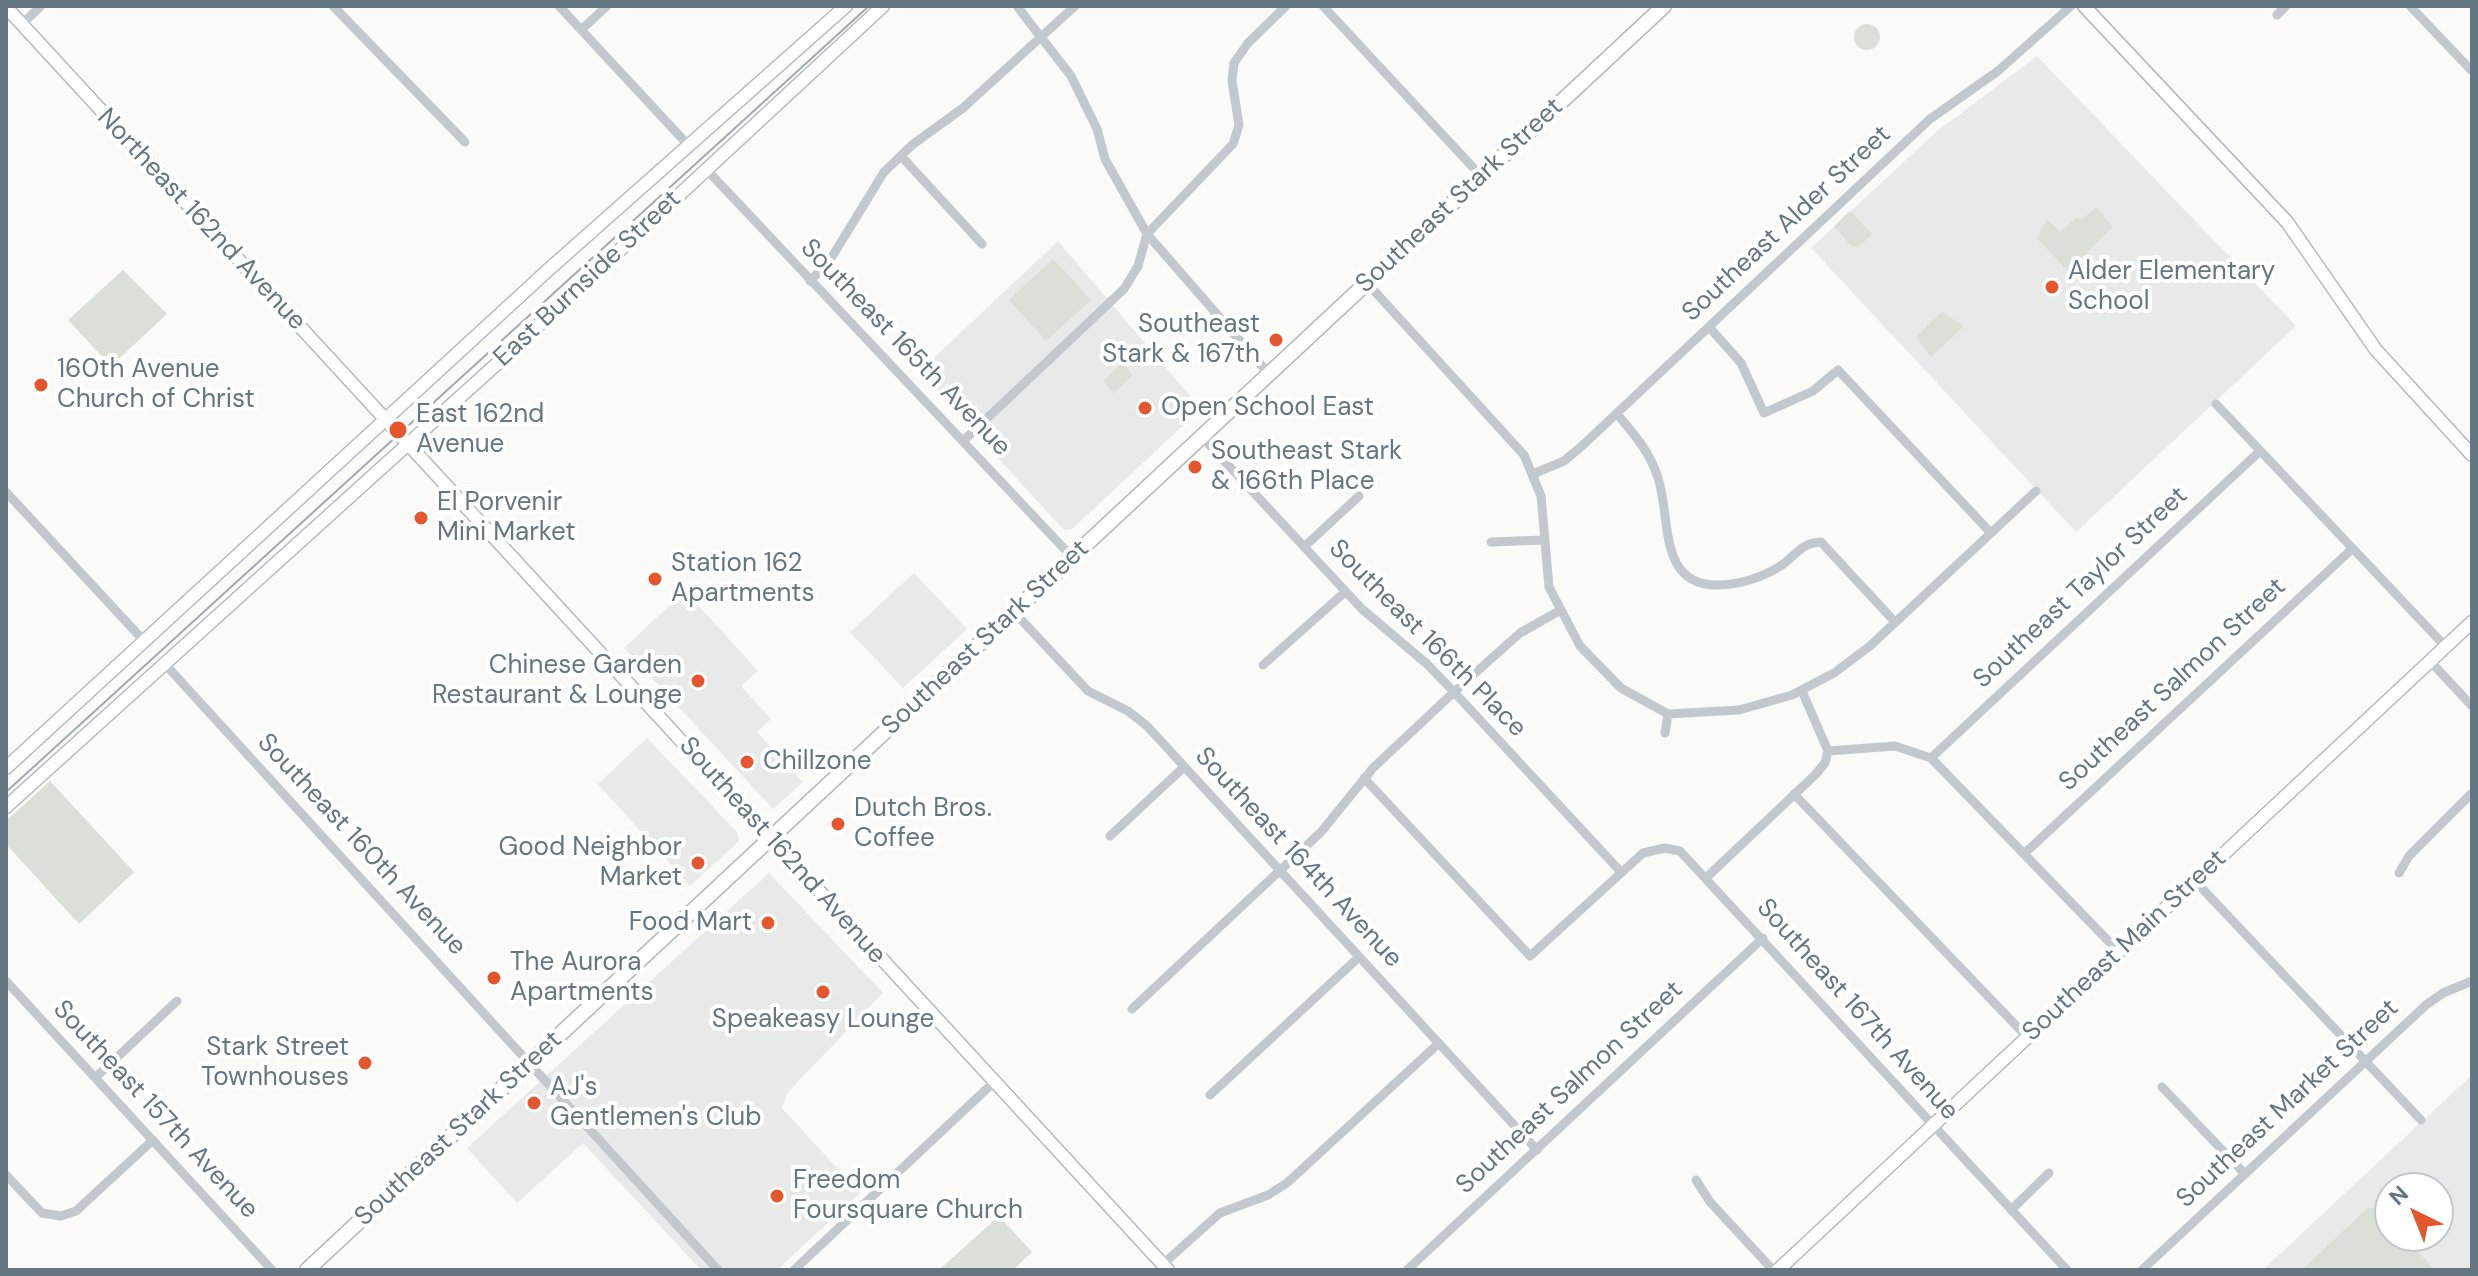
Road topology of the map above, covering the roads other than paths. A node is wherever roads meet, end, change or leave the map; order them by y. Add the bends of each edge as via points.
1 (41, 6) edge
2 (333, 6) edge
3 (559, 6) edge
4 (607, 6) edge
5 (846, 6) edge
6 (883, 6) edge
7 (1017, 6) edge
8 (1075, 6) edge
9 (1286, 6) edge
10 (1323, 6) edge
11 (1664, 6) edge
12 (2071, 6) edge
13 (2084, 6) edge
14 (2286, 6) edge
15 (2410, 6) edge
16 (6, 7) edge
17 (2277, 15) dead end
18 (22, 24) junction
19 (581, 30) junction
20 (1042, 36) junction
21 (2472, 71) edge
22 (465, 142) dead end
23 (689, 146) junction
24 (901, 156) junction
25 (1105, 159) junction
26 (1092, 163) dead end
27 (706, 169) junction
28 (1481, 176) junction
29 (1147, 234) junction
30 (982, 244) dead end
31 (810, 281) junction
32 (1367, 283) junction
33 (1710, 328) junction
34 (1269, 374) junction
35 (2216, 404) dead end
36 (1617, 414) junction
37 (387, 419) junction
38 (398, 431) joint
39 (1202, 437) junction
40 (963, 441) junction
41 (408, 443) junction
42 (2260, 451) junction
43 (2472, 455) edge
44 (1533, 474) junction
45 (2036, 491) dead end
46 (6, 492) edge
47 (1359, 496) dead end
48 (1990, 532) junction
49 (1543, 540) junction
50 (1491, 542) dead end
51 (1304, 547) junction
52 (2352, 549) junction
53 (1072, 557) junction
54 (1345, 592) junction
55 (1559, 611) junction
56 (1014, 612) junction
57 (1895, 622) junction
58 (2472, 622) edge
59 (145, 642) junction
60 (2446, 647) junction
61 (2430, 661) junction
62 (164, 663) junction
63 (1263, 665) dead end
64 (1802, 691) junction
65 (1454, 692) junction
66 (2472, 706) edge
67 (1668, 714) junction
68 (1665, 733) dead end
69 (1828, 751) junction
70 (1931, 758) junction
71 (1184, 767) junction
72 (6, 768) edge
73 (1364, 778) junction
74 (2472, 793) edge
75 (1794, 794) junction
76 (6, 807) edge
77 (1110, 836) dead end
78 (771, 840) junction
79 (2025, 853) junction
80 (1280, 871) junction
81 (1620, 871) junction
82 (2399, 873) dead end
83 (1707, 877) junction
84 (2195, 881) junction
85 (1763, 938) junction
86 (2119, 952) junction
87 (1359, 957) junction
88 (2472, 981) edge
89 (7, 983) edge
90 (177, 1001) dead end
91 (1132, 1009) dead end
92 (2027, 1037) junction
93 (1439, 1043) junction
94 (2366, 1061) junction
95 (531, 1062) junction
96 (96, 1077) junction
97 (994, 1082) junction
98 (2162, 1087) dead end
99 (1210, 1095) dead end
100 (2421, 1120) dead end
101 (1932, 1127) junction
102 (153, 1140) junction
103 (1537, 1150) junction
104 (2049, 1173) dead end
105 (2245, 1174) junction
106 (6, 1175) edge
107 (1696, 1180) dead end
108 (2011, 1210) junction
109 (1165, 1267) edge
110 (272, 1270) edge
111 (307, 1270) edge
112 (718, 1270) edge
113 (794, 1270) edge
114 (1407, 1270) edge
115 (1775, 1270) edge
116 (2067, 1270) edge
117 (2142, 1270) edge

1 - 18 street
2 - 22 street
3 - 19 street
4 - 19 street
5 - 23 street, East Burnside Street
6 - 27 street, East Burnside Street
7 - 20 street
8 - 20 street
9 - 29 street via 1240,52 1232,81 1239,125 1233,144
10 - 28 street
11 - 28 main road, Southeast Stark Street
12 - 33 street, Southeast Alder Street via 1998,71 1930,119
13 - 43 street via 2287,222 2384,361
14 - 17 street
15 - 21 street
16 - 18 street, Northeast 162nd Avenue
18 - 37 street, Northeast 162nd Avenue
19 - 23 street
20 - 24 street
20 - 25 street via 1087,106
23 - 37 street, East Burnside Street
24 - 30 street
24 - 31 street via 872,188 838,247
25 - 26 street
25 - 29 street
27 - 31 street, Southeast 165th Avenue
27 - 41 street, East Burnside Street
28 - 32 main road, Southeast Stark Street
29 - 34 street
29 - 40 street via 1138,266 1124,289
31 - 40 street, Southeast 165th Avenue
32 - 34 main road, Southeast Stark Street
32 - 44 street via 1517,445
33 - 36 street, Southeast Alder Street
33 - 48 street via 1741,363 1764,413 1813,391 1838,370
34 - 39 main road, Southeast Stark Street
35 - 42 street
36 - 44 street, Southeast Alder Street via 1564,461
36 - 57 street via 1657,473 1668,545 1686,574 1705,584 1748,580 1777,569 1806,543 1821,542
37 - 38 street, Northeast 162nd Avenue
37 - 59 street, East Burnside Street
38 - 41 street, Southeast 162nd Avenue
39 - 51 street, Southeast 166th Place
39 - 53 main road, Southeast Stark Street
40 - 53 street, Southeast 165th Avenue
41 - 62 street, East Burnside Street
41 - 78 street, Southeast 162nd Avenue
42 - 52 street
42 - 70 street, Southeast Taylor Street
44 - 49 street via 1541,496
45 - 48 street
46 - 59 street
47 - 51 street
48 - 57 street
49 - 50 street
49 - 55 street via 1549,587
51 - 54 street, Southeast 166th Place
52 - 60 street
52 - 79 street, Southeast Salmon Street
53 - 56 main road, Southeast Stark Street
54 - 63 street
54 - 65 street, Southeast 166th Place
55 - 65 street via 1520,633
55 - 67 street via 1580,646 1621,688
56 - 71 street, Southeast 164th Avenue via 1082,685 1137,717
56 - 78 main road, Southeast Stark Street
57 - 64 street via 1854,660
58 - 60 street, Southeast Main Street
59 - 72 street, East Burnside Street
60 - 61 street, Southeast Main Street
61 - 66 street
61 - 84 street, Southeast Main Street
62 - 76 street, East Burnside Street
62 - 95 street, Southeast 160th Avenue
64 - 67 street via 1739,710
64 - 69 street
65 - 73 street
65 - 81 street, Southeast 166th Place
67 - 68 street
69 - 70 street via 1895,746
69 - 75 street via 1825,763
70 - 79 street
71 - 77 street
71 - 80 street, Southeast 164th Avenue
73 - 80 street via 1333,820
73 - 81 street via 1530,956
74 - 82 street via 2409,856
75 - 83 street
75 - 92 street
78 - 95 main road, Southeast Stark Street
78 - 97 street, Southeast 162nd Avenue
79 - 86 street
80 - 87 street, Southeast 164th Avenue
80 - 91 street
81 - 83 street, Southeast 167th Avenue via 1643,853 1665,848 1680,851
83 - 85 street, Southeast 167th Avenue
84 - 86 street, Southeast Main Street
84 - 94 street
85 - 101 street, Southeast 167th Avenue
85 - 103 street, Southeast Salmon Street
86 - 92 street, Southeast Main Street
87 - 93 street, Southeast 164th Avenue
87 - 99 street
88 - 94 street, Southeast Market Street via 2435,998
89 - 96 street, Southeast 157th Avenue
90 - 96 street
92 - 101 street, Southeast Main Street
93 - 103 street, Southeast 164th Avenue
93 - 109 street via 1287,1183 1220,1213
94 - 100 street
94 - 105 street, Southeast Market Street
95 - 111 main road, Southeast Stark Street
95 - 112 street, Southeast 160th Avenue
96 - 102 street, Southeast 157th Avenue
97 - 109 street, Southeast 162nd Avenue
97 - 113 street
98 - 105 street
101 - 108 street, Southeast 167th Avenue
101 - 115 street, Southeast Main Street
102 - 106 street via 67,1215 42,1213
102 - 110 street, Southeast 157th Avenue
103 - 114 street, Southeast Salmon Street
104 - 108 street
105 - 117 street, Southeast Market Street
107 - 115 street
108 - 116 street, Southeast 167th Avenue

